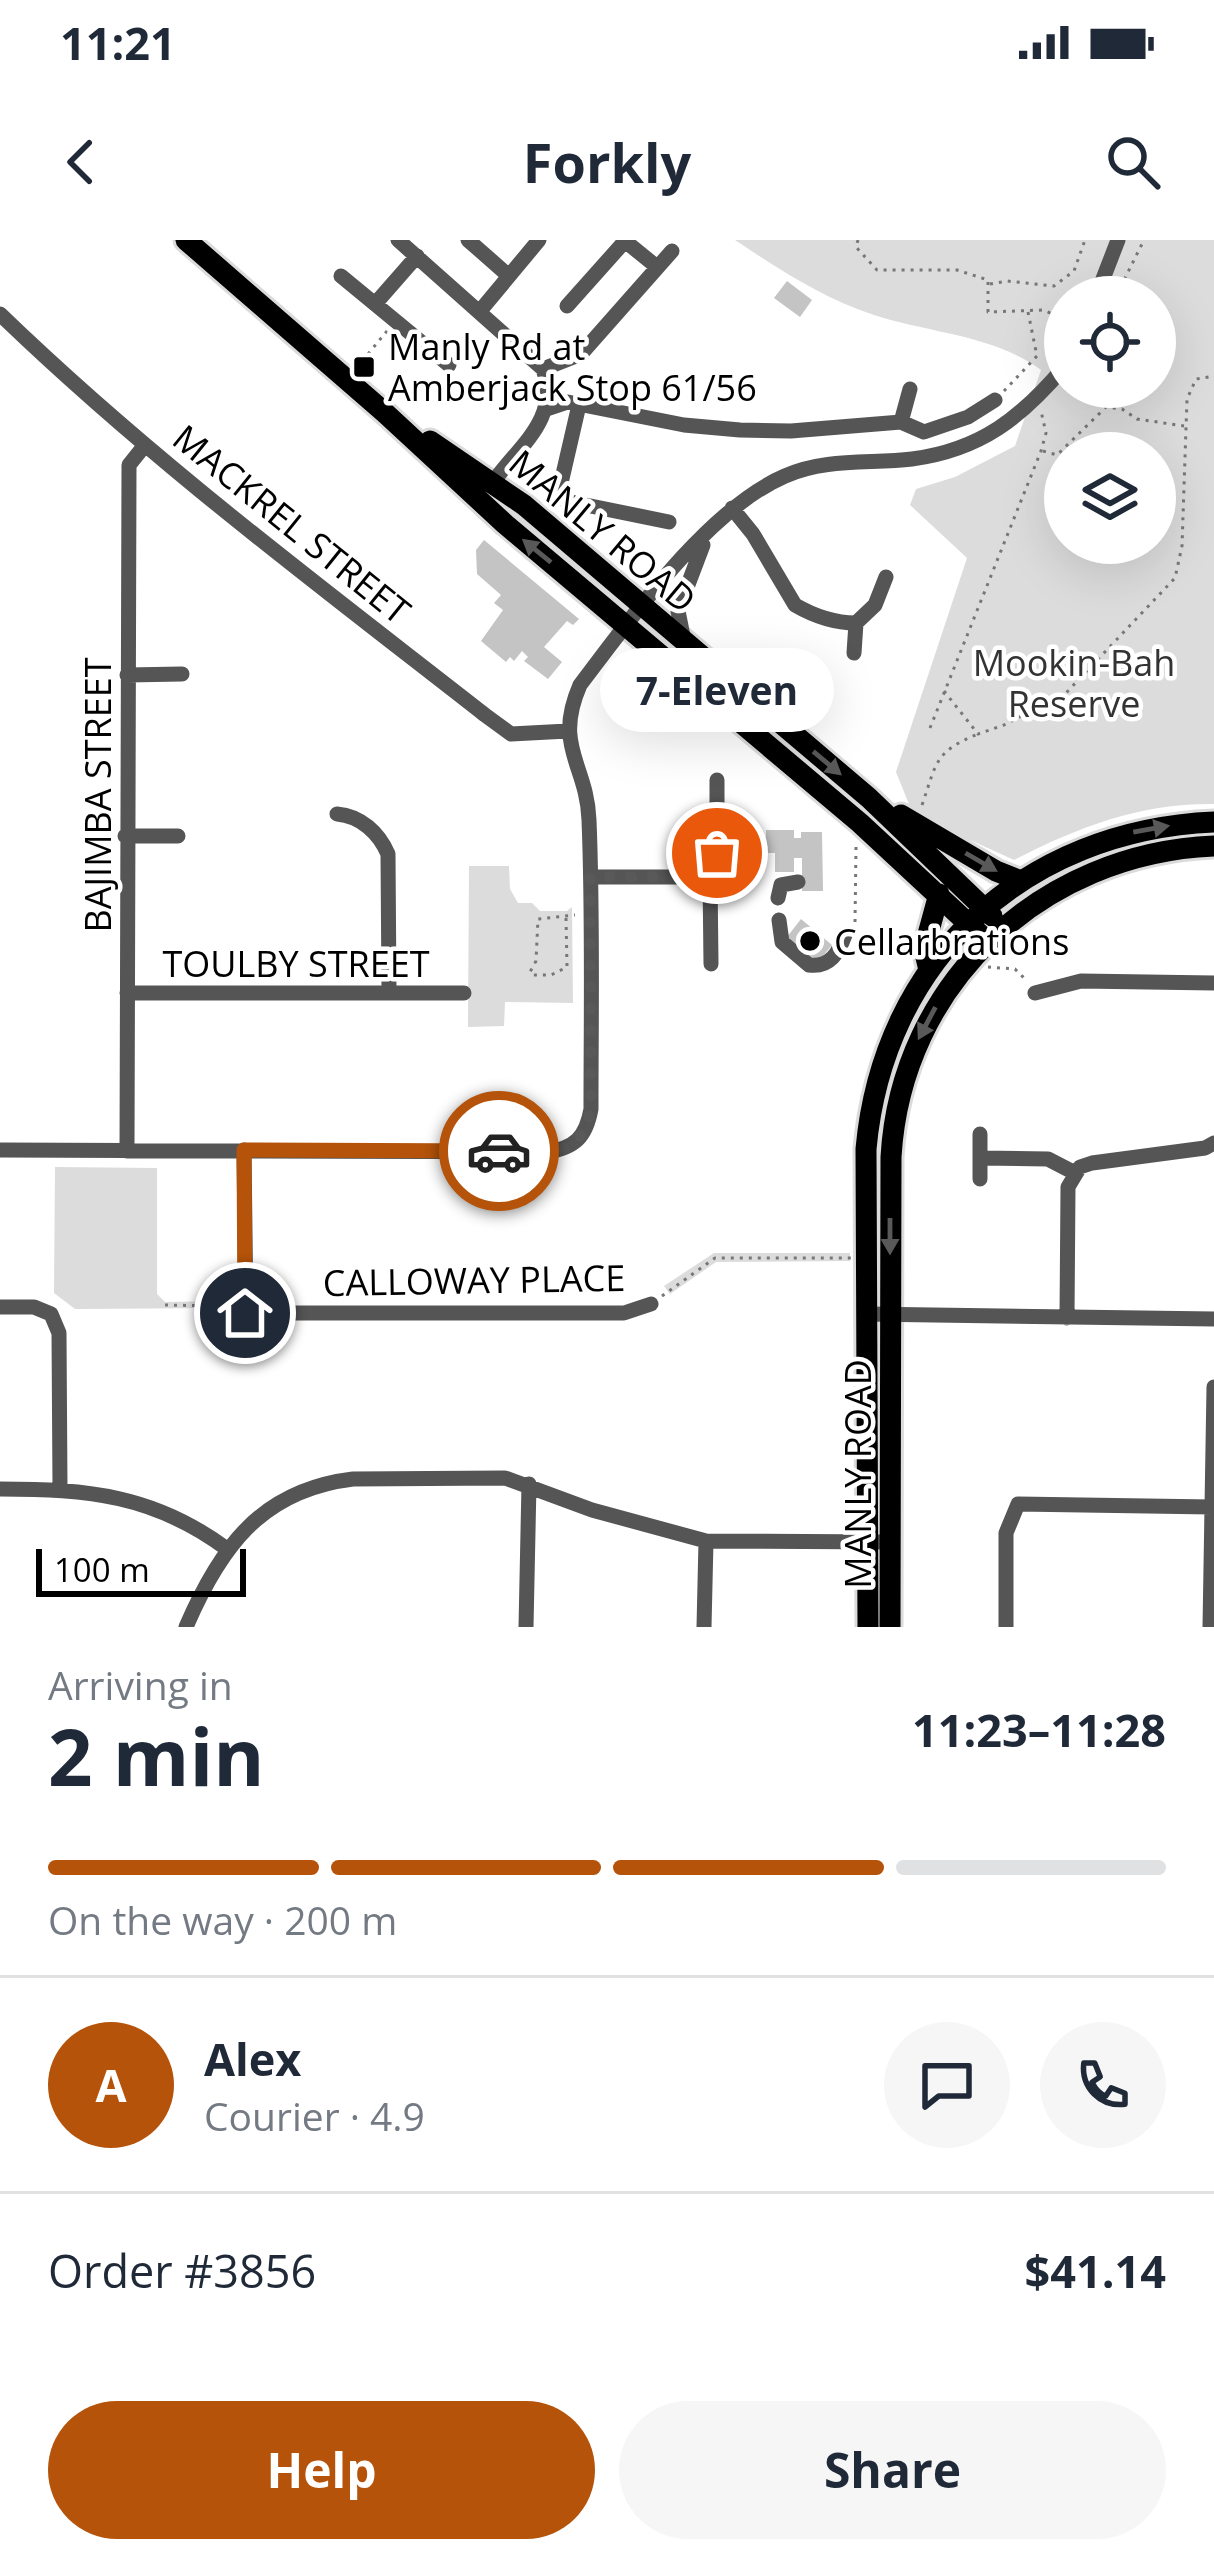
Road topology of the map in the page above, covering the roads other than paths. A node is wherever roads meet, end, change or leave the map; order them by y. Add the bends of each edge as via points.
1 (186, 240) edge
2 (398, 240) edge
3 (468, 240) edge
4 (539, 240) edge
5 (1118, 240) edge
6 (672, 250) dead end
7 (417, 256) junction
8 (657, 268) junction
9 (340, 276) dead end
10 (509, 276) junction
11 (1104, 276) edge
12 (375, 304) junction
13 (567, 306) dead end
14 (479, 311) junction
15 (0, 314) edge
16 (449, 365) dead end
17 (543, 369) junction
18 (910, 389) dead end
19 (1044, 391) edge
20 (995, 400) road end
21 (580, 404) junction
22 (547, 409) junction
23 (384, 412) junction
24 (902, 422) junction
25 (145, 445) junction
26 (494, 481) junction
27 (732, 508) junction
28 (669, 522) dead end
29 (708, 531) junction
30 (886, 577) dead end
31 (642, 607) junction
32 (856, 622) junction
33 (627, 625) junction
34 (688, 644) junction
35 (854, 653) dead end
36 (182, 674) dead end
37 (128, 675) junction
38 (568, 731) junction
39 (717, 780) dead end
40 (869, 798) junction
41 (338, 814) dead end
42 (1214, 822) edge
43 (125, 836) junction
44 (178, 836) dead end
45 (1214, 846) edge
46 (590, 877) junction
47 (710, 877) junction
48 (1021, 881) junction
49 (798, 882) dead end
50 (939, 894) junction
51 (778, 898) dead end
52 (977, 915) junction
53 (779, 920) dead end
54 (850, 938) road end
55 (993, 942) junction
56 (711, 964) dead end
57 (929, 970) junction
58 (1214, 983) edge
59 (389, 992) junction
60 (1034, 992) road end
61 (127, 993) junction
62 (464, 993) dead end
63 (869, 1114) junction
64 (895, 1119) junction
65 (980, 1135) dead end
66 (1214, 1143) edge
67 (0, 1150) edge
68 (244, 1150) junction
69 (128, 1151) junction
70 (981, 1158) junction
71 (1075, 1173) junction
72 (980, 1179) dead end
73 (651, 1304) road end
74 (0, 1307) edge
75 (866, 1314) junction
76 (890, 1314) junction
77 (1067, 1318) junction
78 (1214, 1319) edge
79 (1214, 1388) edge
80 (529, 1484) junction
81 (60, 1489) junction
82 (0, 1490) edge
83 (1212, 1507) edge
84 (706, 1541) junction
85 (865, 1542) junction
86 (889, 1542) junction
87 (227, 1549) junction
88 (186, 1627) edge
89 (526, 1627) edge
90 (704, 1627) edge
91 (868, 1627) edge
92 (890, 1627) edge
93 (1006, 1627) edge
94 (1210, 1627) edge

1 - 23 main road, MANLY ROAD
2 - 7 street
3 - 10 street
4 - 10 street
5 - 11 street
6 - 8 street
7 - 12 street
7 - 14 street
8 - 13 street via 625,241
8 - 17 street via 581,354
9 - 12 street
10 - 14 street
12 - 16 street
14 - 17 street
15 - 25 street, MACKREL STREET
17 - 22 street
18 - 24 street
19 - 27 street via 1013,422 964,447 828,463 786,475
20 - 24 street via 924,431
21 - 22 street
21 - 24 street via 740,430
21 - 28 street via 561,483 566,501
22 - 26 street
23 - 26 main road, MANLY ROAD
33 -> 23 main road, MANLY ROAD
25 - 37 street, BAJIMBA STREET via 130,465
25 - 38 street, MACKREL STREET via 511,734
26 - 31 main road, MANLY ROAD
27 - 29 street
27 - 32 street via 795,605
29 - 31 street
29 - 34 street via 678,611
30 - 32 street via 875,605
31 - 33 street
31 - 34 main road, MANLY ROAD
32 - 35 street
33 - 38 street via 580,685
33 - 50 main road, MANLY ROAD
34 -> 40 main road, MANLY ROAD
36 - 37 street
37 - 43 street, BAJIMBA STREET
38 - 46 street via 589,812
39 - 47 street
40 -> 48 main road
40 - 52 main road, MANLY ROAD
41 - 59 street via 381,838 388,854
48 -> 42 main road, MANLY ROAD via 1108,838
43 - 44 street
43 - 61 street, BAJIMBA STREET
45 - 55 main road via 1108,865 1036,901
46 - 47 street
46 - 68 street via 591,1109 576,1144 547,1152
47 - 56 street
48 - 52 main road, MANLY ROAD
49 - 51 street via 781,886
50 - 52 main road, MANLY ROAD
50 - 57 main road via 924,949
52 - 55 main road, MANLY ROAD
52 - 57 main road, MANLY ROAD
53 - 54 street via 782,942 809,965 833,958
55 -> 64 main road, MANLY ROAD via 954,980 920,1036
57 - 63 main road, MANLY ROAD via 891,1040
58 - 60 street via 1082,982
59 - 61 street, TOULBY STREET
59 - 62 street, TOULBY STREET
61 - 69 street, BAJIMBA STREET
63 - 64 street
63 - 75 main road, MANLY ROAD
64 -> 76 main road, MANLY ROAD
65 - 70 street
66 - 71 street via 1092,1163
67 - 69 street
68 - 69 street
68 - 73 street, CALLOWAY PLACE via 245,1313 624,1313
70 - 71 street via 1048,1159
70 - 72 street
71 - 77 street via 1068,1187
74 - 81 street via 51,1314 59,1333
75 - 76 street
75 - 85 main road, MANLY ROAD
76 - 77 street
76 - 86 main road, MANLY ROAD
77 - 78 street
79 - 83 street
80 - 84 street
80 - 87 street via 328,1482 274,1504
80 - 89 street
81 - 82 street
81 - 87 street via 173,1514
83 - 93 street via 1018,1504 1006,1533
83 - 94 street
84 - 85 street
84 - 90 street
85 - 86 street
85 - 91 main road, MANLY ROAD
86 - 92 main road, MANLY ROAD
87 - 88 street

